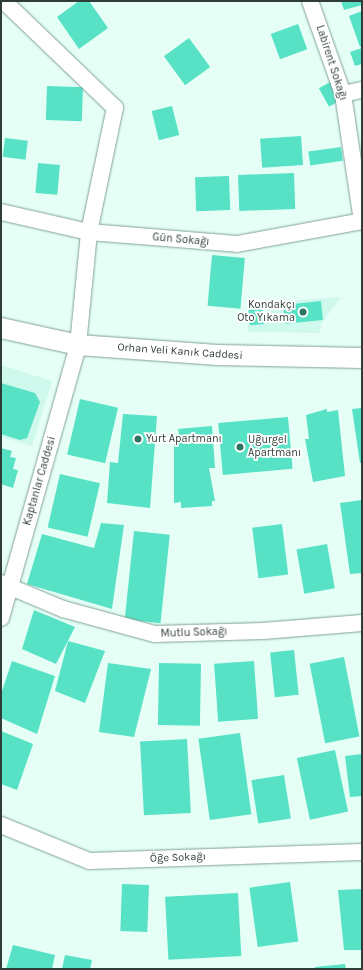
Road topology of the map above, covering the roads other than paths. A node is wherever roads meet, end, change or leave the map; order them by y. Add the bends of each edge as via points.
1 (4, 1) edge
2 (310, 1) edge
3 (362, 90) edge
4 (343, 94) junction
5 (1, 212) edge
6 (362, 221) edge
7 (88, 232) junction
8 (1, 328) edge
9 (78, 345) junction
10 (362, 358) edge
11 (6, 585) edge
12 (1, 618) edge
13 (362, 623) edge
14 (1, 825) edge
15 (362, 852) edge

1 - 7 street, Kaptanlar Caddesi via 115,108
2 - 4 street, Labirent Sokağı
3 - 4 street
4 - 6 street, Labirent Sokağı
5 - 7 street, Gün Sokağı
6 - 7 street, Gün Sokağı via 237,244
7 - 9 street, Kaptanlar Caddesi
8 - 9 street, Orhan Veli Kanık Caddesi
9 - 10 street, Orhan Veli Kanık Caddesi via 218,355
9 - 11 street, Kaptanlar Caddesi
11 - 12 street, Kaptanlar Caddesi
11 - 13 street, Mutlu Sokağı via 63,609 155,634 262,631
14 - 15 street, Öḡe Sokağı via 89,861

